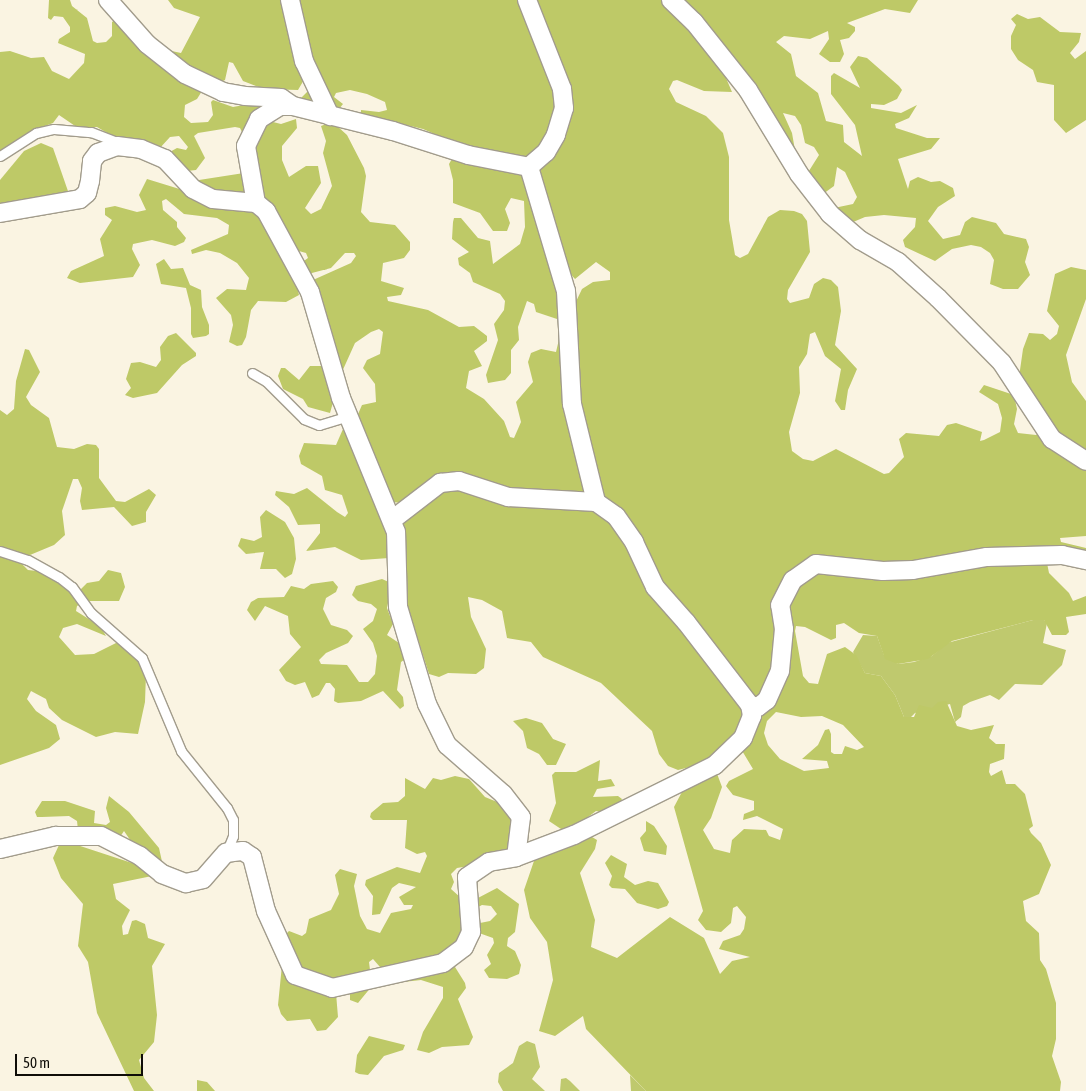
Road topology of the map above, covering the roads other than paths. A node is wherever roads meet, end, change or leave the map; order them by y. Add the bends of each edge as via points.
1 (108, 0) edge
2 (290, 0) edge
3 (527, 0) edge
4 (670, 0) edge
5 (293, 106) junction
6 (330, 116) junction
7 (129, 147) junction
8 (0, 156) edge
9 (529, 167) junction
10 (256, 203) junction
11 (0, 214) edge
12 (252, 373) dead end
13 (349, 416) junction
14 (1086, 461) edge
15 (596, 502) junction
16 (392, 520) junction
17 (0, 552) edge
18 (1086, 560) edge
19 (750, 705) junction
20 (0, 849) edge
21 (226, 853) junction
22 (516, 857) junction

1 - 5 street via 147,44 184,74 223,92 281,98
2 - 6 street via 304,61
3 - 9 street via 562,89 564,108 556,135 546,152
4 - 14 street via 694,22 748,90 799,174 830,214 860,240 898,262 938,298 1002,363 1052,439
5 - 6 street
5 - 10 street via 280,106 259,119 246,146
6 - 9 street via 393,131 468,156
7 - 8 lane via 91,132 54,129 36,133
7 - 10 street via 165,159 193,189 213,199
7 - 11 street via 117,146 98,153 92,161 86,193 80,199
9 - 15 street via 566,291 572,404
10 - 13 street via 266,211 310,292
12 - 13 lane via 266,381 304,419 319,425
13 - 16 street
15 - 16 street via 508,497 459,481 440,483
15 - 19 street via 616,516 634,542 655,587
16 - 22 street via 399,552 398,608 426,704 447,745 503,794 521,817
17 - 21 lane via 28,560 72,587 91,613 142,658 181,752 227,808 233,820 233,836
18 - 19 street via 1062,555 987,557 914,570 883,571 816,564 793,580 780,605 784,629 780,671 767,700 758,707
19 - 22 street via 752,716 743,738 715,765 574,835
20 - 21 street via 55,836 100,836 140,856 162,874 186,884 203,879
21 - 22 street via 243,851 252,857 266,912 295,975 332,988 443,963 464,947 471,932 467,877 489,862

